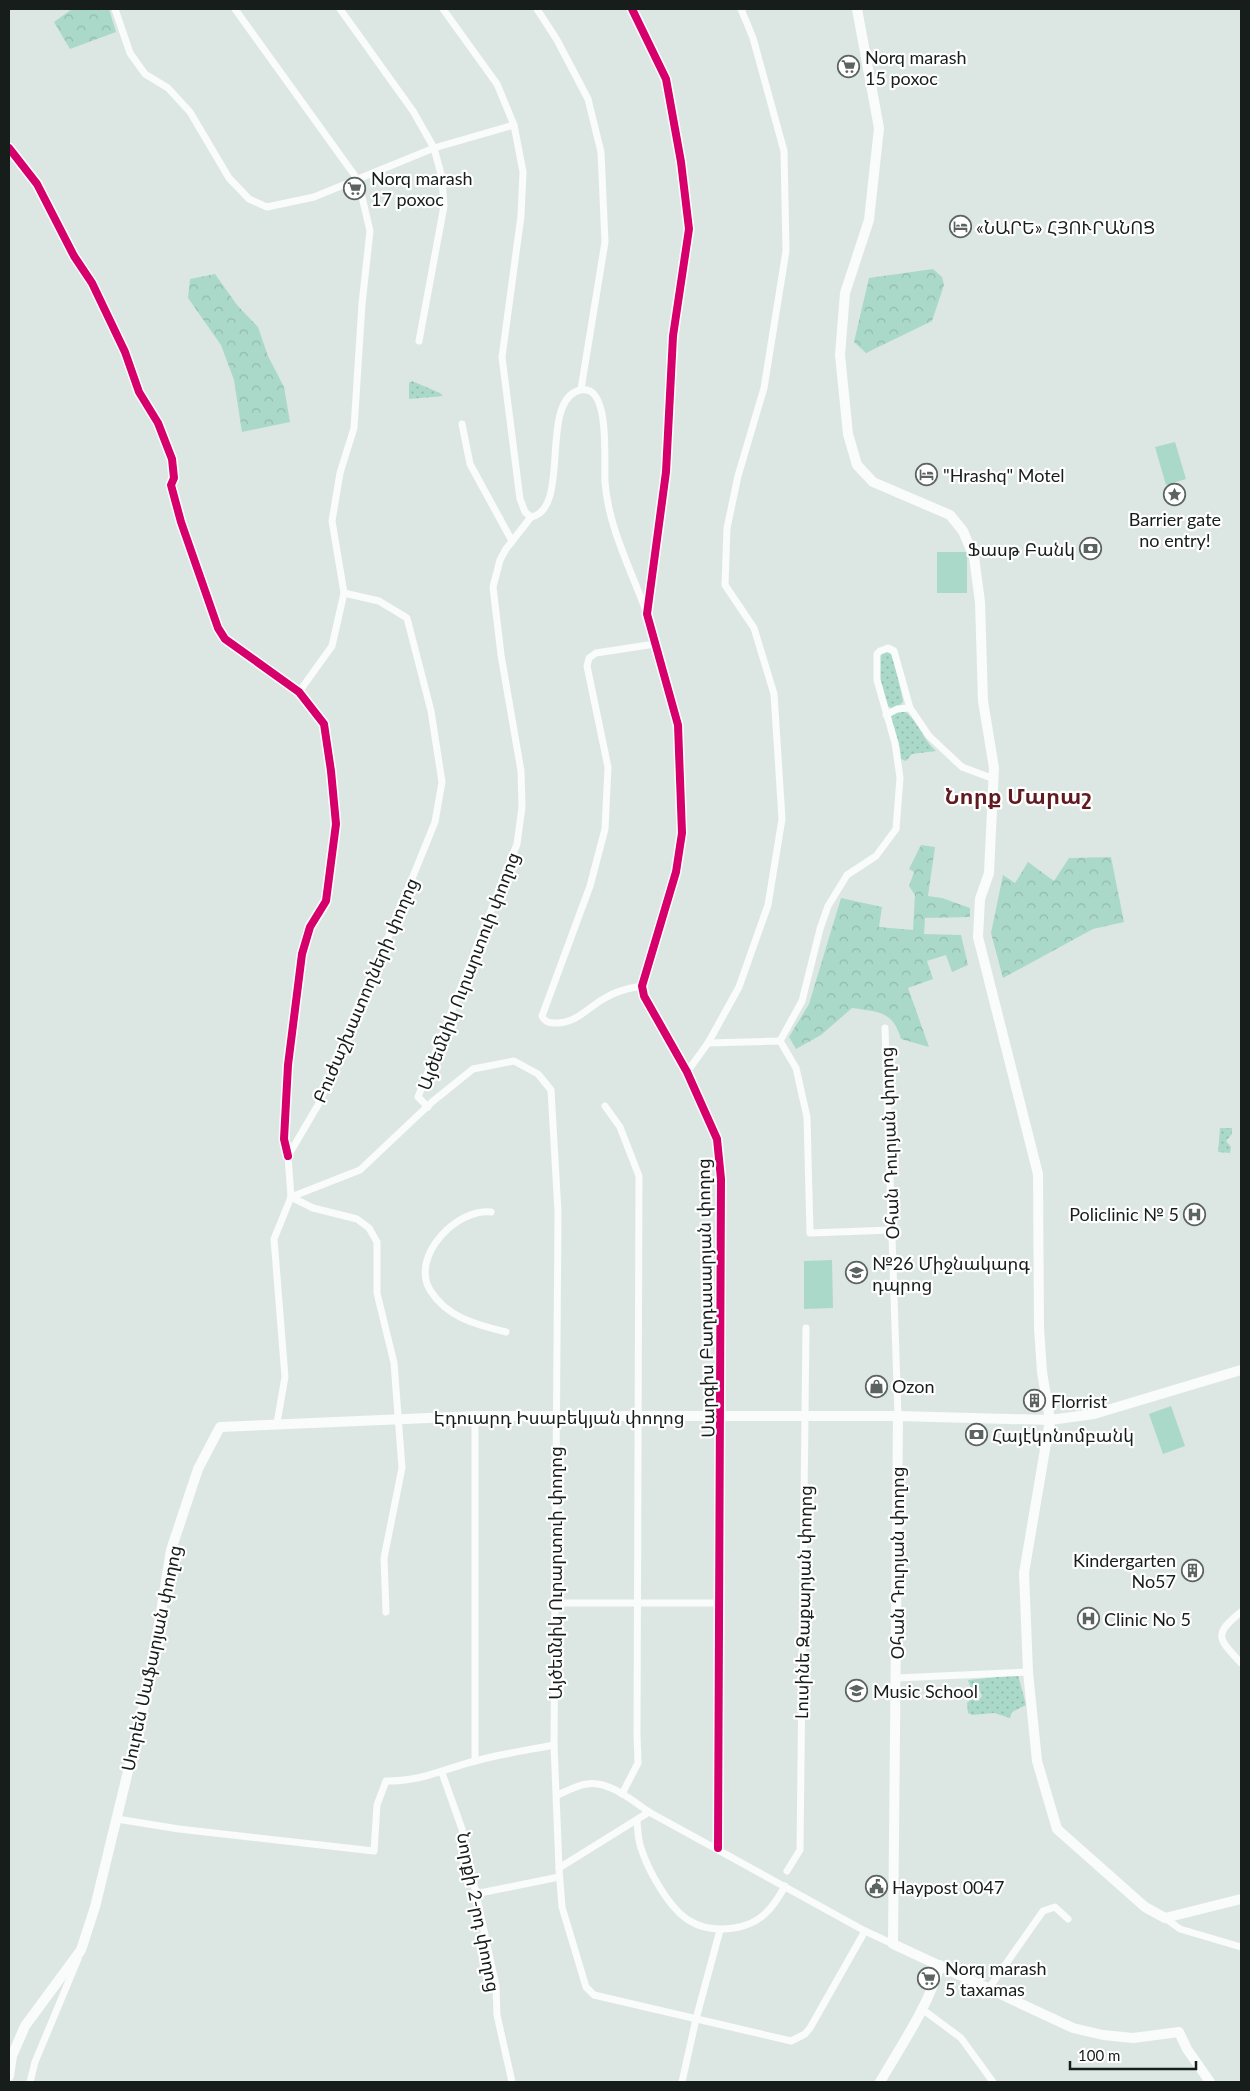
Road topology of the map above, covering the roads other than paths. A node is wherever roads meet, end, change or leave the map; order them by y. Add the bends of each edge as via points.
1 (115, 9) edge
2 (235, 9) edge
3 (340, 9) edge
4 (443, 9) edge
5 (537, 9) edge
6 (632, 9) edge
7 (741, 9) edge
8 (857, 9) edge
9 (514, 125) junction
10 (9, 148) edge
11 (434, 148) junction
12 (358, 180) junction
13 (419, 341) dead end
14 (581, 389) junction
15 (462, 424) dead end
16 (531, 517) junction
17 (512, 541) junction
18 (344, 594) junction
19 (647, 614) junction
20 (655, 644) junction
21 (299, 692) junction
22 (910, 708) junction
23 (886, 715) junction
24 (994, 778) junction
25 (642, 986) junction
26 (885, 1028) dead end
27 (780, 1041) junction
28 (708, 1043) junction
29 (687, 1072) junction
30 (605, 1106) dead end
31 (428, 1107) junction
32 (288, 1156) junction
33 (291, 1197) junction
34 (491, 1212) dead end
35 (892, 1230) junction
36 (806, 1328) dead end
37 (506, 1332) dead end
38 (1241, 1370) edge
39 (475, 1416) junction
40 (638, 1416) junction
41 (722, 1416) junction
42 (805, 1416) junction
43 (898, 1416) junction
44 (556, 1417) junction
45 (396, 1419) junction
46 (1050, 1420) junction
47 (277, 1423) junction
48 (554, 1603) junction
49 (639, 1603) junction
50 (720, 1603) junction
51 (386, 1612) dead end
52 (1241, 1612) edge
53 (1241, 1663) edge
54 (1028, 1672) junction
55 (896, 1678) junction
56 (554, 1745) junction
57 (475, 1761) junction
58 (442, 1773) junction
59 (622, 1794) junction
60 (558, 1795) junction
61 (649, 1812) junction
62 (117, 1819) junction
63 (637, 1822) junction
64 (718, 1848) junction
65 (559, 1868) junction
66 (787, 1871) dead end
67 (559, 1877) junction
68 (785, 1886) junction
69 (475, 1894) junction
70 (1241, 1899) edge
71 (1068, 1918) dead end
72 (1165, 1918) junction
73 (720, 1930) junction
74 (865, 1931) junction
75 (893, 1944) junction
76 (1241, 1947) edge
77 (82, 1950) junction
78 (940, 1965) junction
79 (989, 1988) junction
80 (922, 2009) junction
81 (696, 2019) junction
82 (9, 2076) edge
83 (30, 2082) edge
84 (512, 2082) edge
85 (682, 2082) edge
86 (880, 2082) edge
87 (993, 2082) edge
88 (1210, 2082) edge

1 - 12 street via 130,53 145,74 168,88 190,112 229,178 249,199 267,207 314,197
2 - 12 street
3 - 11 street via 413,111
4 - 9 street via 497,84
5 - 14 street via 588,99 600,152 604,242
6 - 19 street via 666,80 689,230 673,336 666,472
7 - 28 street via 753,38 784,152 786,251 764,388 738,476 728,528 725,585 754,628 774,694 782,819 768,906 739,987
8 - 24 main road via 880,128 869,220 845,293 840,355 848,434 857,465 873,482 950,515 972,550 980,602 982,701
9 - 11 street
9 - 16 street via 523,172 522,216 502,357 520,499 525,512
10 - 21 street via 37,184 74,256 92,283 125,352 139,392 158,423 172,459 174,478 171,485 181,522 218,628 224,639
11 - 12 street
11 - 13 street via 442,178 444,206
12 - 18 street via 370,231 354,428 340,473 332,521
14 - 16 street, Այծեմնիկ Ուրարտուի փողոց via 570,395 562,409 548,502
14 - 19 street via 593,393 601,406 610,514
15 - 17 street via 470,464
16 - 17 street, Այծեմնիկ Ուրարտուի փողոց
17 - 31 street, Այծեմնիկ Ուրարտուի փողոց via 500,560 493,587 521,771 522,807 517,844 418,1097
18 - 21 street via 332,646
18 - 32 street, Բուժաշխատողների փողոց via 378,601 407,618 431,711 442,782 435,822 342,1051 318,1105
19 - 20 street
20 - 25 street via 678,724 682,833 676,872
20 - 25 street via 596,652 588,658 608,767 605,829 590,886 542,1012 546,1021 569,1023 606,997
21 - 32 street via 324,724 336,824 326,901 310,927 302,954 288,1065 284,1139
22 - 23 street via 897,709
22 - 23 street via 895,653 884,649 877,654 877,680
22 - 24 street via 929,736 962,767
23 - 27 street via 895,743 900,778 896,829 876,856 847,875 828,906 802,1001
24 - 46 main road via 989,873 980,899 978,937 1038,1174 1039,1328
25 - 29 street, Սարգիս Բաղդասարյան փողոց via 644,996
26 - 35 street, Օհան Դուրյան փողոց
27 - 28 street
27 - 35 street via 796,1068 807,1117 810,1233
28 - 29 street
29 - 41 street, Սարգիս Բաղդասարյան փողոց via 717,1139 721,1180
30 - 40 street via 620,1126 639,1176
31 - 33 street via 360,1170
31 - 44 street, Այծեմնիկ Ուրարտուի փողոց via 473,1070 514,1061 538,1074 551,1090 558,1212
32 - 33 street
33 - 45 street via 313,1208 357,1219 369,1228 378,1242 377,1293 394,1363
33 - 47 street via 274,1240 285,1377
34 - 37 street via 467,1215 449,1229 430,1254 426,1280 437,1299 458,1317
35 - 43 street, Օհան Դուրյան փողոց
36 - 42 street, Լուսինե Զաքարյան փողոց
38 - 46 main road, Էդուարդ Իսաբեկյան փողոց via 1094,1414
39 - 44 main road, Էդուարդ Իսաբեկյան փողոց
39 - 45 main road, Էդուարդ Իսաբեկյան փողոց
39 - 57 street
40 - 41 main road, Էդուարդ Իսաբեկյան փողոց
40 - 44 main road, Էդուարդ Իսաբեկյան փողոց
40 - 49 street
41 - 42 main road, Էդուարդ Իսաբեկյան փողոց
41 - 50 street, Սարգիս Բաղդասարյան փողոց
42 - 43 main road, Էդուարդ Իսաբեկյան փողոց
42 - 66 street, Լուսինե Զաքարյան փողոց via 800,1850
43 - 46 main road, Էդուարդ Իսաբեկյան փողոց
43 - 55 main road, Օհան Դուրյան փողոց
44 - 48 street, Այծեմնիկ Ուրարտուի փողոց
45 - 47 main road, Էդուարդ Իսաբեկյան փողոց
45 - 51 street via 402,1468 384,1558
46 - 54 main road via 1024,1573
47 - 62 main road, Սուրեն Սաֆարյան փողոց via 220,1426 198,1468 171,1550 150,1685
48 - 49 street
48 - 56 street, Այծեմնիկ Ուրարտուի փողոց
49 - 50 street
49 - 59 street via 638,1763
50 - 64 street, Սարգիս Բաղդասարյան փողոց
52 - 53 street via 1224,1625 1221,1636 1223,1643
54 - 55 street
54 - 72 main road via 1037,1761 1057,1829 1145,1907
55 - 75 main road, Օհան Դուրյան փողոց
56 - 57 street
56 - 60 street, Այծեմնիկ Ուրարտուի փողոց
57 - 58 street
58 - 62 street via 410,1781 386,1781 377,1805 374,1851 179,1830
58 - 69 street, Նորքի 2-րդ փողոց via 462,1829
59 - 60 street via 593,1783
59 - 61 street
60 - 65 street, Այծեմնիկ Ուրարտուի փողոց
61 - 63 street
61 - 64 street
62 - 77 main road, Սուրեն Սաֆարյան փողոց
63 - 65 street
63 - 73 street via 646,1861 677,1909 691,1922
64 - 68 street
65 - 67 street, Այծեմնիկ Ուրարտուի փողոց
67 - 69 street
67 - 81 street, Այծեմնիկ Ուրարտուի փողոց via 564,1916 589,1992
68 - 73 street via 775,1904 760,1919
68 - 74 street
69 - 84 street, Նորքի 2-րդ փողոց via 496,1986 497,2015
70 - 72 main road
71 - 79 street via 1055,1908 1043,1911
72 - 76 street via 1180,1929
73 - 81 street
74 - 75 street
74 - 81 street via 810,2028 798,2038 783,2040
75 - 78 main road
77 - 82 main road via 24,2026 12,2056
77 - 83 street
78 - 79 main road
78 - 80 main road
79 - 88 main road via 1074,2028 1103,2035 1133,2038 1179,2032
80 - 86 main road
80 - 87 street via 961,2038
81 - 85 street

